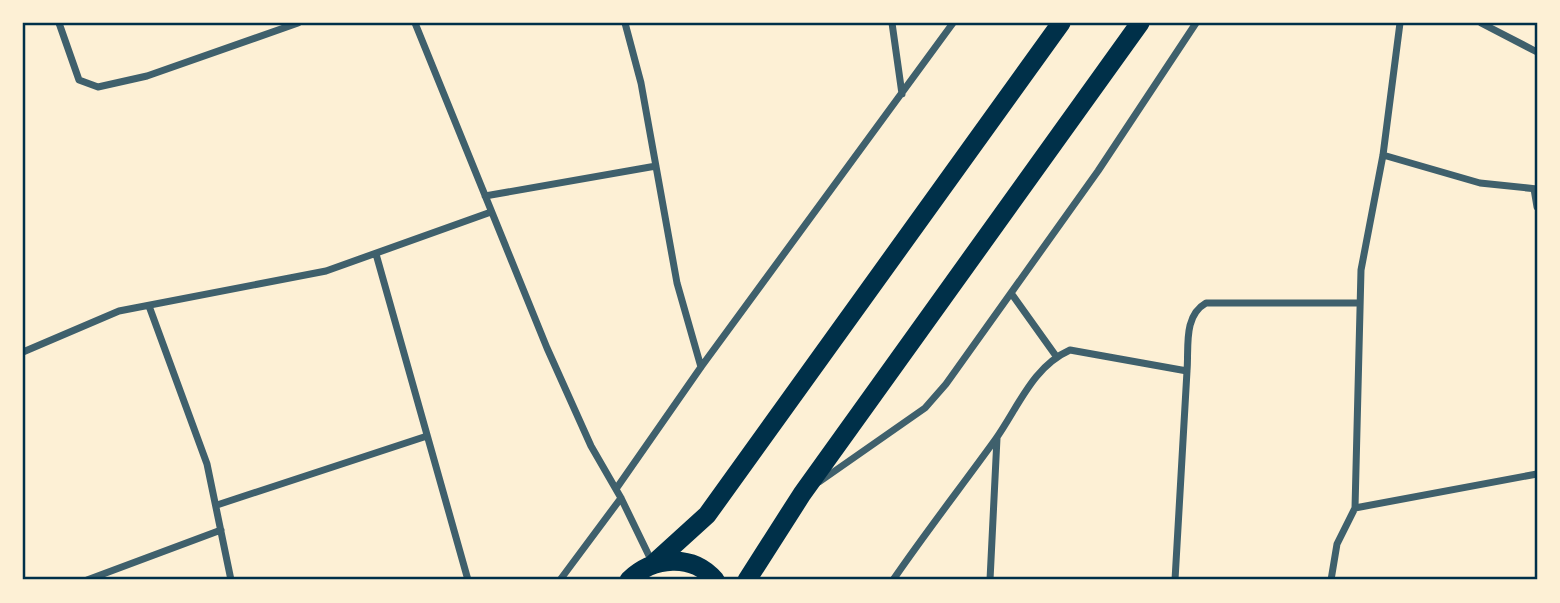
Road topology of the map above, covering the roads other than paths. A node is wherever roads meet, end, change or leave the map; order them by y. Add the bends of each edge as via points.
1 (59, 23) edge
2 (298, 23) edge
3 (415, 23) edge
4 (625, 23) edge
5 (892, 23) edge
6 (953, 23) edge
7 (1061, 23) edge
8 (1140, 23) edge
9 (1196, 23) edge
10 (1400, 23) edge
11 (1481, 23) edge
12 (1537, 52) edge
13 (902, 94) junction
14 (1383, 155) junction
15 (656, 166) junction
16 (1535, 189) edge
17 (485, 195) junction
18 (1537, 207) edge
19 (491, 212) junction
20 (376, 254) junction
21 (1011, 293) junction
22 (1358, 303) junction
23 (149, 306) junction
24 (23, 352) edge
25 (1056, 356) junction
26 (701, 367) junction
27 (1187, 371) junction
28 (427, 436) junction
29 (997, 437) junction
30 (1537, 474) edge
31 (616, 489) junction
32 (802, 494) junction
33 (621, 498) junction
34 (217, 505) junction
35 (1355, 508) junction
36 (221, 530) junction
37 (653, 564) junction
38 (87, 580) edge
39 (231, 580) edge
40 (468, 580) edge
41 (560, 580) edge
42 (629, 580) edge
43 (715, 580) edge
44 (747, 580) edge
45 (893, 580) edge
46 (990, 580) edge
47 (1175, 580) edge
48 (1331, 580) edge

1 - 2 street via 79,80 98,87 147,76
3 - 17 street
4 - 15 street
5 - 13 street
6 - 13 street
7 - 37 highway via 707,515
8 - 32 highway
9 - 21 street
10 - 14 street
11 - 12 street
13 - 26 street
14 - 16 street via 1480,183
14 - 22 street
15 - 17 street
15 - 26 street via 677,283
16 - 18 street
17 - 19 street
19 - 20 street
19 - 31 street via 591,446
20 - 23 street via 326,271
20 - 28 street
21 - 25 street
21 - 32 street via 925,408
22 - 27 street via 1206,303 1191,318
22 - 35 street
23 - 24 street via 119,311
23 - 34 street via 207,464
25 - 27 street via 1070,350
25 - 29 street via 1029,384
26 - 31 street
27 - 47 street
28 - 34 street
28 - 40 street
29 - 45 street
29 - 46 street
30 - 35 street
31 - 33 street
32 - 44 highway
33 - 37 street
33 - 41 street
34 - 36 street
35 - 48 street via 1337,544
36 - 38 street
36 - 39 street
37 - 42 highway
37 - 43 highway via 674,560 694,564

